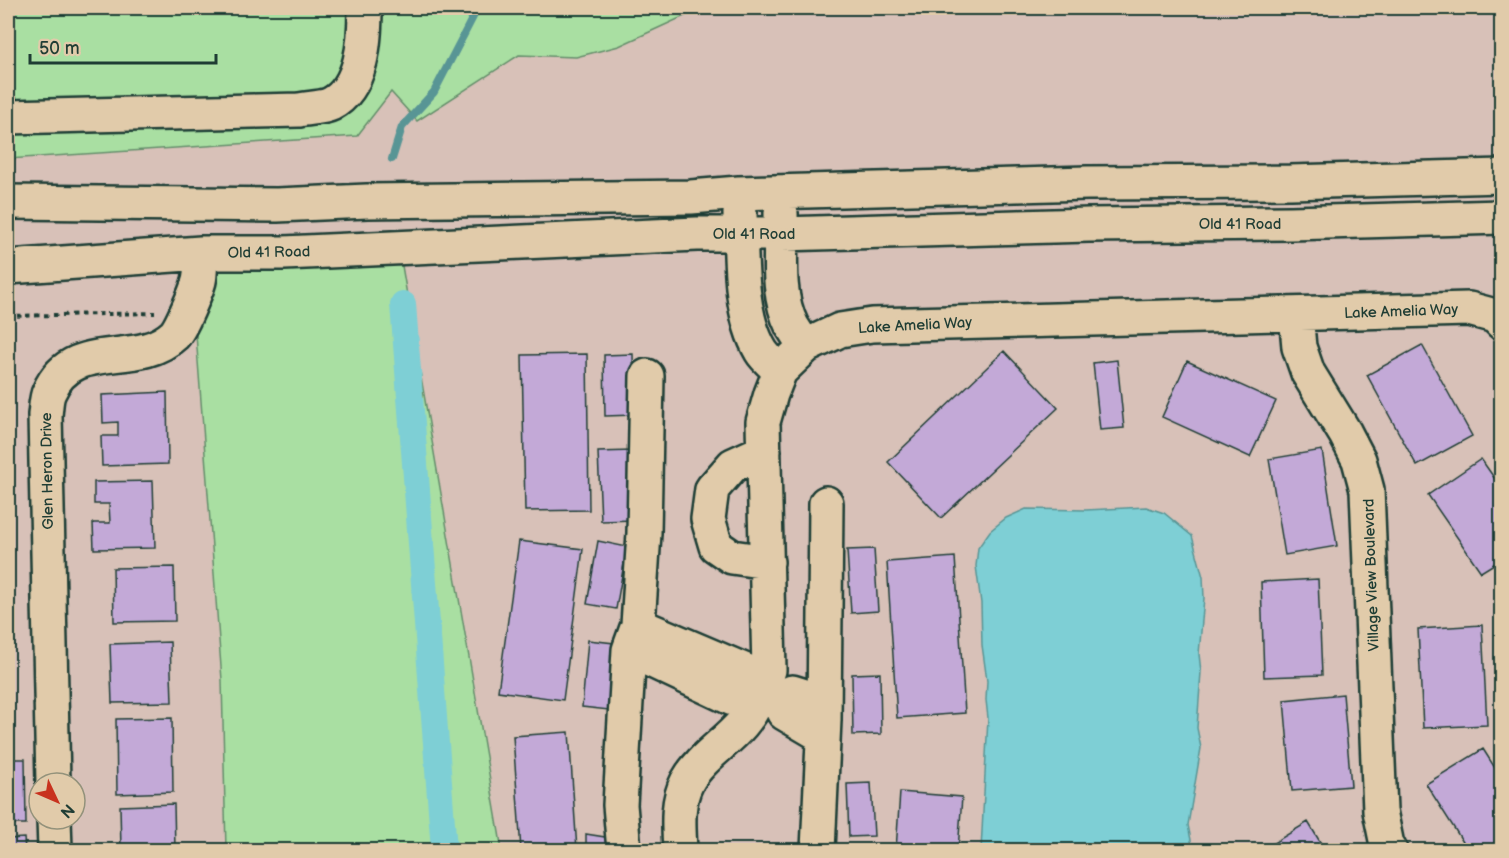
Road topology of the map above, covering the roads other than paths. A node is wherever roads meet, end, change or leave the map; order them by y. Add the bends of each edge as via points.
1 (365, 8) edge
2 (8, 117) edge
3 (1502, 176) edge
4 (739, 193) junction
5 (780, 193) junction
6 (8, 202) edge
7 (1502, 217) edge
8 (741, 234) junction
9 (782, 234) junction
10 (201, 253) junction
11 (8, 267) edge
12 (1296, 314) junction
13 (1502, 322) edge
14 (806, 346) junction
15 (780, 371) junction
16 (647, 376) dead end
17 (764, 451) junction
18 (826, 503) dead end
19 (767, 562) junction
20 (633, 638) junction
21 (764, 695) junction
22 (824, 702) junction
23 (823, 736) junction
24 (53, 771) edge
25 (54, 831) edge
26 (55, 850) edge
27 (624, 850) edge
28 (680, 850) edge
29 (818, 850) edge
30 (1390, 850) edge

1 - 2 street via 359,65 349,89 330,104 299,110
3 - 5 street
4 - 5 street
4 - 6 street via 277,205
4 - 8 street
5 - 9 street
7 - 9 street, Old 41 Road
8 - 9 street, Old 41 Road
8 - 10 street, Old 41 Road
8 - 15 street via 748,321 762,352
9 - 14 street via 784,301 792,326
10 - 11 street, Old 41 Road
10 - 24 street, Glen Heron Drive via 199,280 183,323 173,336 153,348 76,362 60,374 48,392 45,415
12 - 13 street, Lake Amelia Way via 1468,309 1495,316
12 - 14 street, Lake Amelia Way via 872,325 840,330
12 - 30 street, Village View Boulevard via 1299,347 1308,373 1359,460 1367,490 1380,811
14 - 15 street, Lake Amelia Way
15 - 17 street, Lake Amelia Way via 763,422
16 - 20 street via 644,533
17 - 19 street, Lake Amelia Way
17 - 19 street via 733,465 712,489 708,519 716,546 732,557
18 - 22 street
19 - 21 street, Lake Amelia Way via 769,670
20 - 21 street via 696,666 733,699
20 - 27 street via 620,806
21 - 22 street via 792,692
21 - 23 street via 784,713
21 - 28 street, Lake Amelia Way via 687,782 679,809
22 - 23 street
23 - 29 street
25 - 26 street

